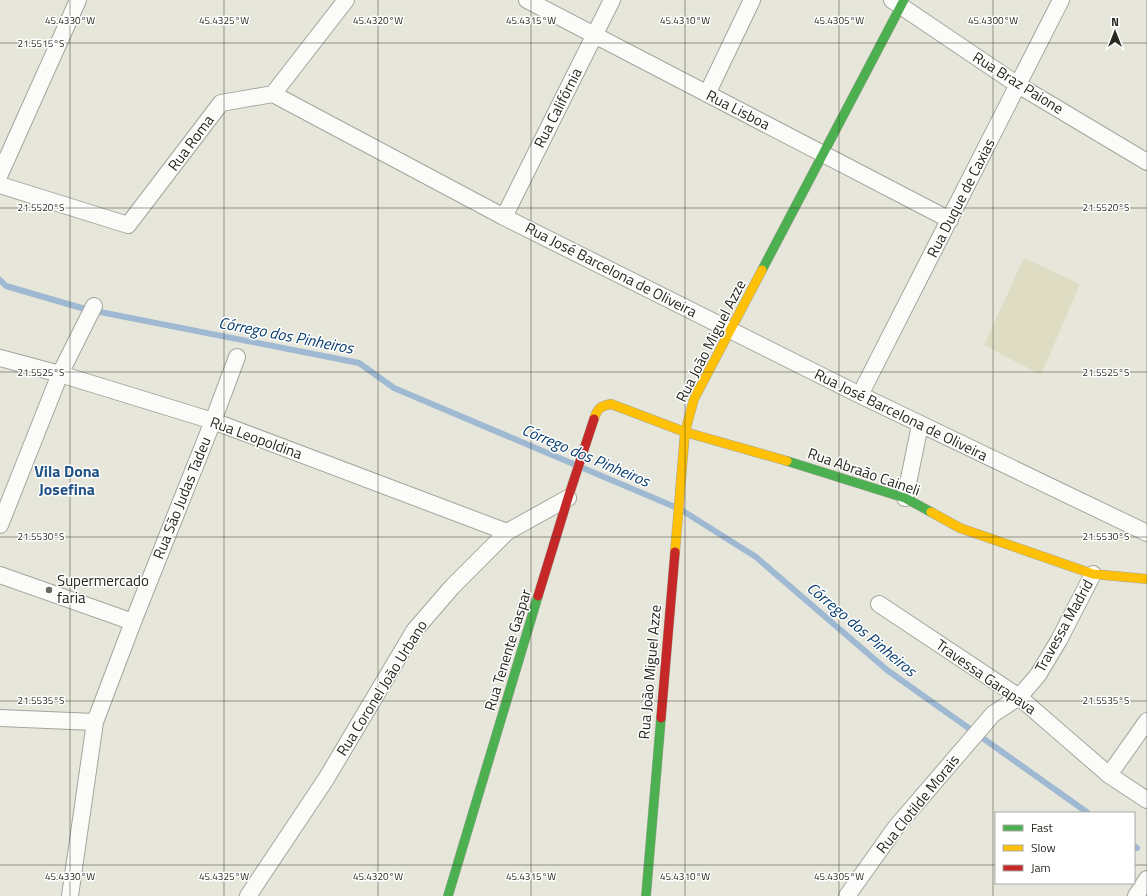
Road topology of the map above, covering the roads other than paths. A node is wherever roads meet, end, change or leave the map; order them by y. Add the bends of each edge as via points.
1 (78, 0) edge
2 (346, 0) edge
3 (527, 0) edge
4 (612, 0) edge
5 (752, 0) edge
6 (1062, 0) edge
7 (899, 2) edge
8 (595, 35) junction
9 (1018, 85) junction
10 (273, 94) junction
11 (707, 94) junction
12 (823, 154) junction
13 (1147, 162) edge
14 (0, 174) edge
15 (0, 185) edge
16 (504, 216) junction
17 (950, 220) junction
18 (94, 306) dead end
19 (731, 330) junction
20 (237, 357) dead end
21 (0, 358) edge
22 (60, 374) junction
23 (860, 395) junction
24 (596, 412) joint
25 (213, 421) junction
26 (920, 425) junction
27 (685, 432) junction
28 (568, 498) junction
29 (905, 498) junction
30 (0, 525) edge
31 (507, 532) junction
32 (1147, 533) edge
33 (1093, 574) junction
34 (0, 575) edge
35 (1147, 579) edge
36 (879, 604) dead end
37 (133, 622) junction
38 (1016, 699) junction
39 (993, 714) joint
40 (0, 718) edge
41 (1147, 720) edge
42 (95, 722) junction
43 (1109, 775) junction
44 (1147, 800) edge
45 (1147, 878) edge
46 (70, 896) edge
47 (248, 896) edge
48 (448, 896) edge
49 (646, 896) edge
50 (848, 896) edge
51 (1136, 896) edge

1 - 14 street
2 - 10 street
3 - 8 street, Rua Lisboa
4 - 8 street, Rua Califórnia
5 - 11 street
6 - 9 street, Rua Duque de Caxias
7 - 9 street, Rua Braz Paione
7 - 12 street, Rua João Miguel Azze
8 - 11 street, Rua Lisboa
8 - 16 street, Rua Califórnia
9 - 13 street, Rua Braz Paione
9 - 17 street, Rua Duque de Caxias
10 - 15 street, Rua Roma via 221,103 128,225
10 - 16 street, Rua José Barcelona de Oliveira
11 - 12 street, Rua Lisboa
12 - 17 street, Rua Lisboa
12 - 19 street, Rua João Miguel Azze
16 - 19 street, Rua José Barcelona de Oliveira
17 - 23 street, Rua Duque de Caxias
18 - 22 street
19 - 23 street, Rua José Barcelona de Oliveira
19 - 27 street, Rua João Miguel Azze via 694,399
20 - 25 street, Rua São Judas Tadeu
21 - 22 street, Rua Leopoldina
22 - 25 street, Rua Leopoldina
22 - 30 street
23 - 26 street, Rua José Barcelona de Oliveira
24 - 27 street, Rua Abraão Caineli via 600,407 611,404
24 - 28 street, Rua Tenente Gaspar
25 - 31 street, Rua Leopoldina
25 - 37 street, Rua São Judas Tadeu
26 - 29 street
26 - 32 street, Rua José Barcelona de Oliveira
27 - 29 street, Rua Abraão Caineli
27 - 49 street, Rua João Miguel Azze
28 - 31 street, Rua Coronel João Urbano
28 - 48 street, Rua Tenente Gaspar
29 - 33 street, Rua Abraão Caineli via 960,528
31 - 47 street, Rua Coronel João Urbano via 452,587 414,631 326,779
33 - 35 street, Rua Abraão Caineli
33 - 38 street, Travessa Madrid via 1038,675
34 - 37 street
36 - 38 street, Travessa Garapava
37 - 42 street, Rua São Judas Tadeu
38 - 39 street, Travessa Madrid
38 - 43 street, Travessa Garapava
39 - 50 street, Rua Clotilde Morais via 896,827
40 - 42 street
41 - 43 street
42 - 46 street, Rua São Judas Tadeu
43 - 44 street, Travessa Garapava
45 - 51 street

